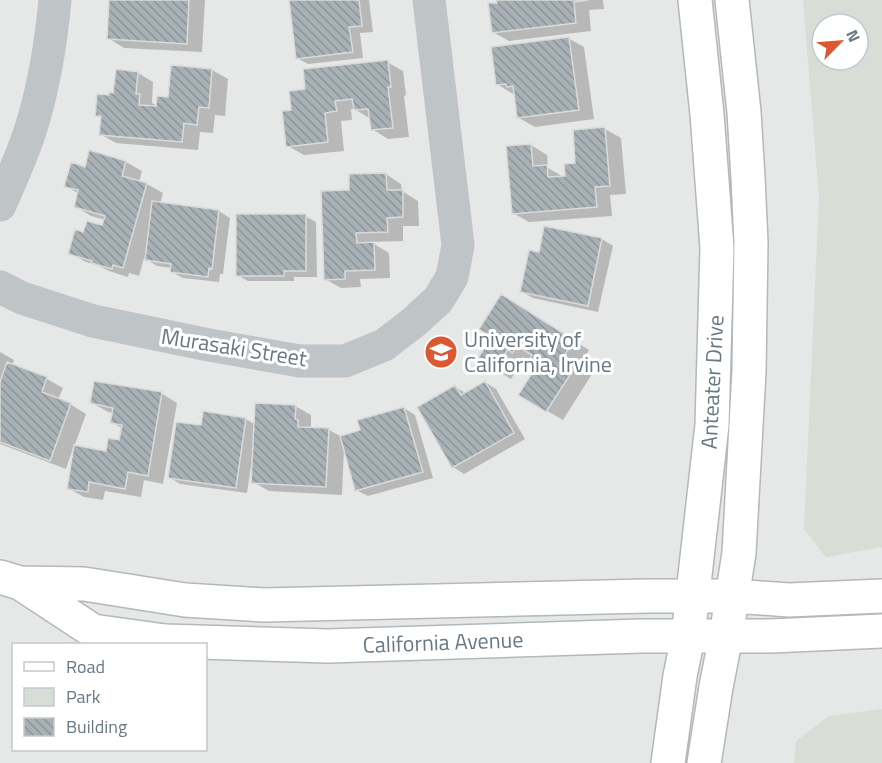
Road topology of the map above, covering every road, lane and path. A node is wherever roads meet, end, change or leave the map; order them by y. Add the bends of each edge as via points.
1 (55, 0) edge
2 (429, 0) edge
3 (695, 0) edge
4 (732, 0) edge
5 (0, 205) edge
6 (0, 287) edge
7 (10, 580) edge
8 (693, 596) junction
9 (732, 596) junction
10 (882, 596) edge
11 (882, 631) edge
12 (726, 636) junction
13 (688, 637) junction
14 (668, 763) edge
15 (705, 763) edge

1 - 5 street via 44,78 31,128
2 - 6 street, Murasaki Street via 458,245 452,277 438,300 384,345 345,361 300,361 93,321
3 - 8 main road, Anteater Drive via 717,248 712,425
4 - 9 main road, Anteater Drive via 744,112 751,243 749,371 739,553
7 - 8 main road, California Avenue via 84,584 185,600 264,605
7 - 13 main road, California Avenue via 93,631 165,641 328,646
8 - 9 main road, California Avenue
8 - 13 main road, Anteater Drive
9 - 10 main road, California Avenue via 789,600
9 - 12 main road, Anteater Drive
11 - 12 main road, California Avenue
12 - 13 main road, California Avenue
12 - 15 main road, Anteater Drive
13 - 14 main road, Anteater Drive

